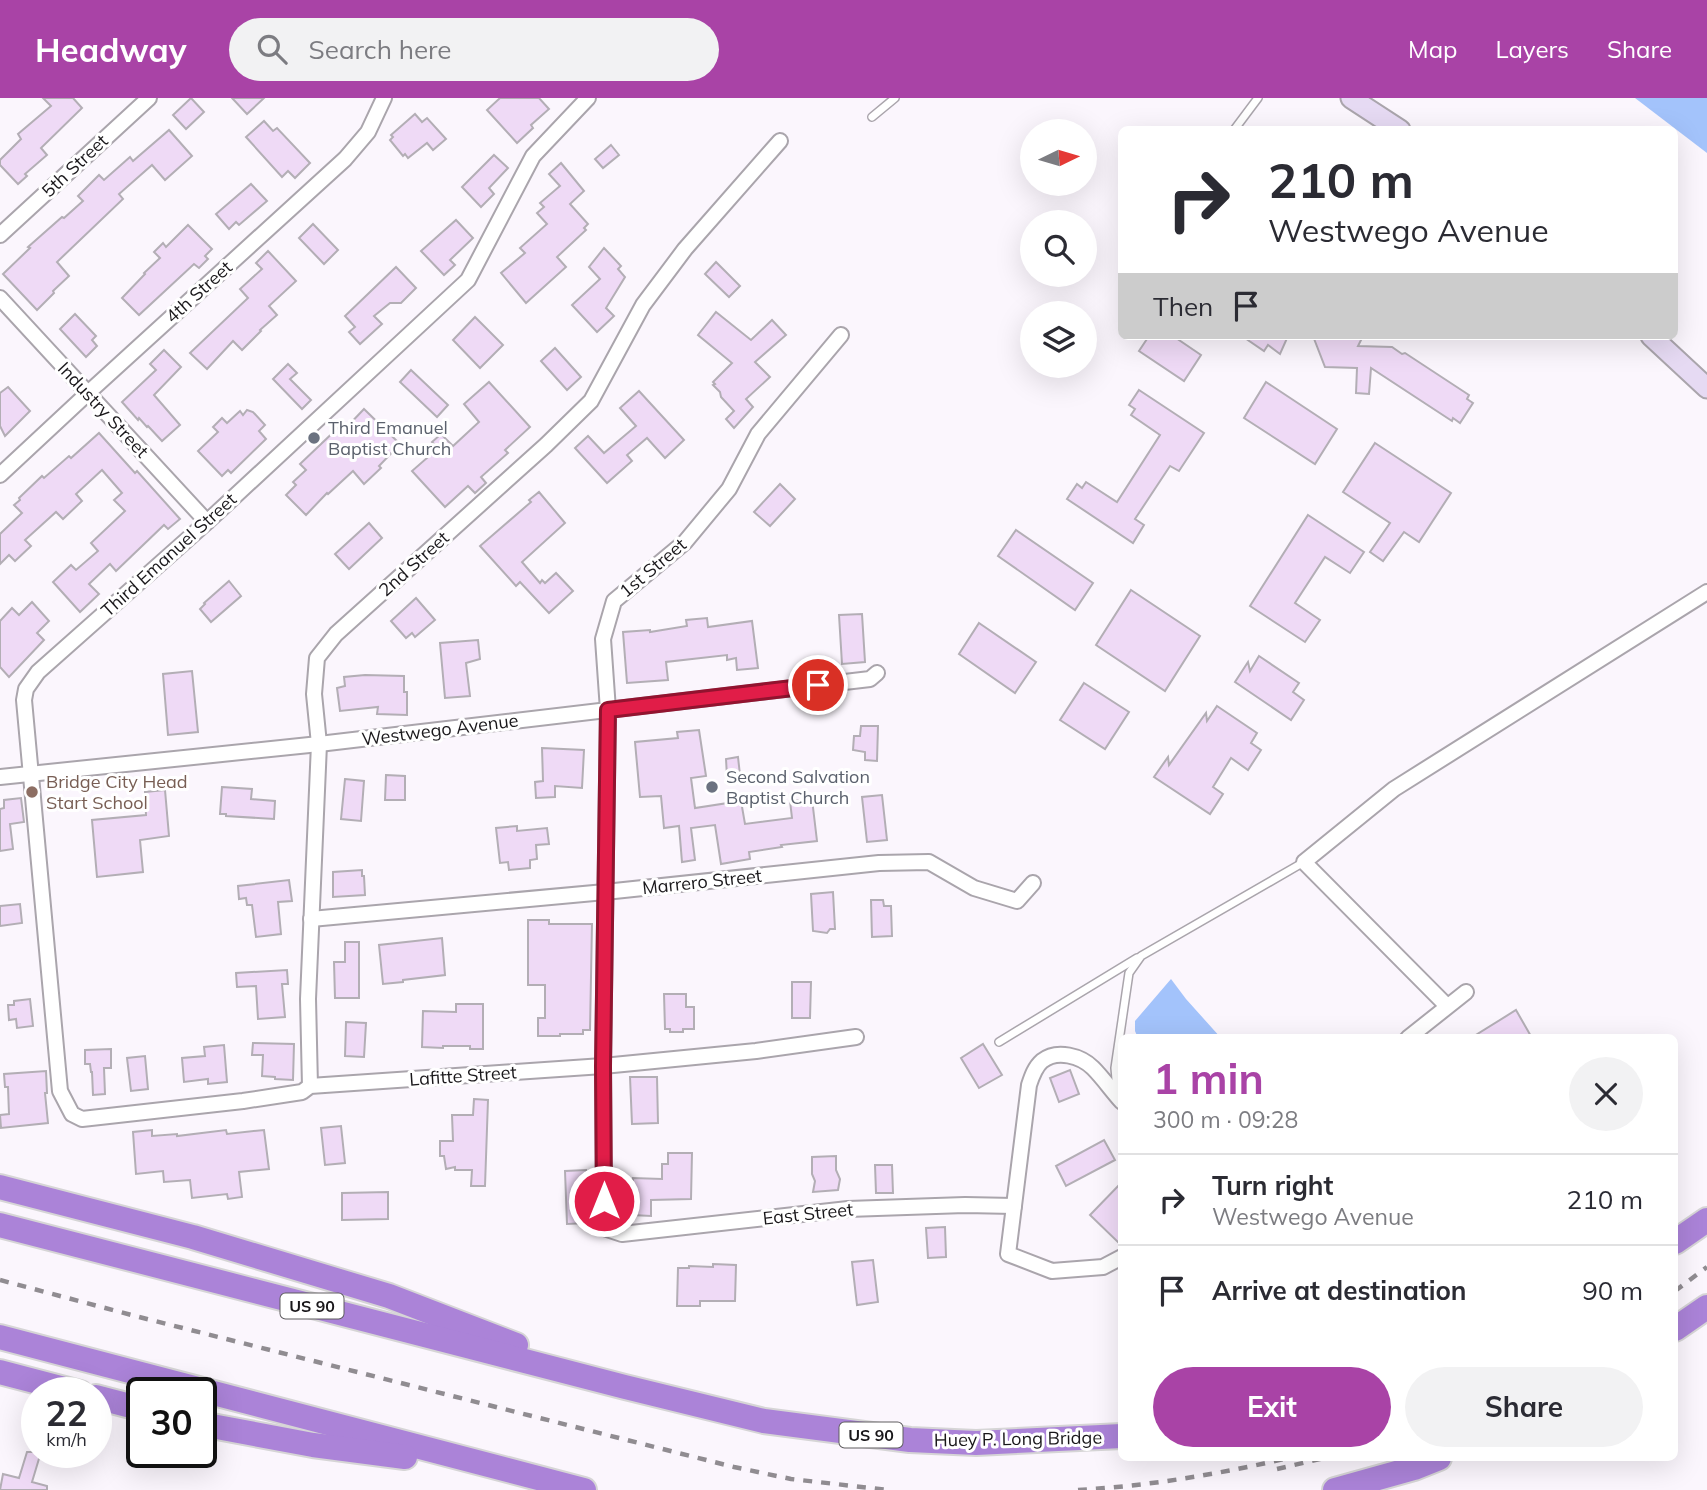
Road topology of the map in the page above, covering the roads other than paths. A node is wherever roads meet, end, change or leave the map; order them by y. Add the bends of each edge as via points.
1 (149, 98) edge
2 (384, 98) edge
3 (588, 98) edge
4 (895, 98) edge
5 (1258, 98) edge
6 (1351, 98) edge
7 (872, 117) dead end
8 (1237, 126) edge
9 (1394, 126) edge
10 (780, 141) dead end
11 (0, 235) edge
12 (0, 298) edge
13 (841, 335) dead end
14 (1655, 340) edge
15 (1707, 388) edge
16 (88, 393) junction
17 (0, 475) edge
18 (207, 522) junction
19 (1707, 592) edge
20 (877, 673) dead end
21 (608, 710) junction
22 (319, 744) junction
23 (32, 773) junction
24 (0, 777) edge
25 (1304, 862) junction
26 (1033, 883) dead end
27 (606, 892) junction
28 (311, 919) junction
29 (1141, 956) junction
30 (1466, 992) dead end
31 (1447, 1006) junction
32 (1120, 1034) edge
33 (1413, 1034) edge
34 (856, 1037) dead end
35 (999, 1042) dead end
36 (1118, 1048) edge
37 (603, 1066) junction
38 (310, 1086) junction
39 (1118, 1092) edge
40 (1118, 1098) edge
41 (72, 1114) joint
42 (0, 1187) edge
43 (1014, 1206) junction
44 (1707, 1220) edge
45 (0, 1225) edge
46 (604, 1228) joint
47 (1678, 1240) edge
48 (1118, 1259) edge
49 (1707, 1307) edge
50 (1678, 1327) edge
51 (0, 1337) edge
52 (0, 1372) edge
53 (21, 1378) edge
54 (625, 1387) junction
55 (217, 1427) edge
56 (1118, 1436) edge
57 (1432, 1461) edge
58 (510, 1471) junction
59 (584, 1490) edge
60 (1335, 1490) edge

1 - 11 street, 5th Street
2 - 16 street, 4th Street via 368,132 345,159
3 - 18 street, Third Emanuel Street via 533,156 468,280
4 - 7 lane
5 - 8 lane
6 - 9 street
10 - 22 street, 2nd Street via 685,249 643,305 591,401 337,634 317,658 314,694
12 - 16 street, Industry Street
13 - 21 street, 1st Street via 758,434 729,489 685,542 614,601 603,639
14 - 15 street
16 - 17 street, 4th Street
16 - 18 street, Industry Street
18 - 23 street, Third Emanuel Street via 38,672 26,689
19 - 25 street via 1394,789
20 - 21 street, Westwego Avenue via 870,679
21 - 22 street, Westwego Avenue
21 - 27 street, 1st Street
22 - 23 street, Westwego Avenue
22 - 28 street, 2nd Street
23 - 24 street, Westwego Avenue
23 - 41 street, Third Emanuel Street via 60,1091
25 - 29 lane
25 - 31 street
26 - 27 street, Marrero Street via 1017,901 975,888 929,862 892,862
27 - 28 street, Marrero Street
27 - 37 street, 1st Street
28 - 38 street, 2nd Street
29 - 32 lane via 1129,973
29 - 35 lane
30 - 31 street
31 - 33 street
34 - 37 street, Lafitte Street
36 - 39 lane
37 - 38 street, Lafitte Street
37 - 46 street, 1st Street
38 - 41 street, Lafitte Street via 302,1092 243,1101 82,1119
40 - 43 street via 1083,1060 1055,1055 1044,1060 1028,1085
42 - 54 highway via 193,1237 388,1296
43 - 46 street, East Street via 848,1209 622,1234
43 - 48 street via 1008,1254 1052,1271 1103,1267
44 - 47 highway
45 - 54 highway, US 90
49 - 50 highway
51 - 58 highway
52 - 53 highway
54 - 56 highway, Huey P. Long Bridge / US 90 via 764,1421 910,1440 976,1443
55 - 58 highway
57 - 60 highway
58 - 59 highway

